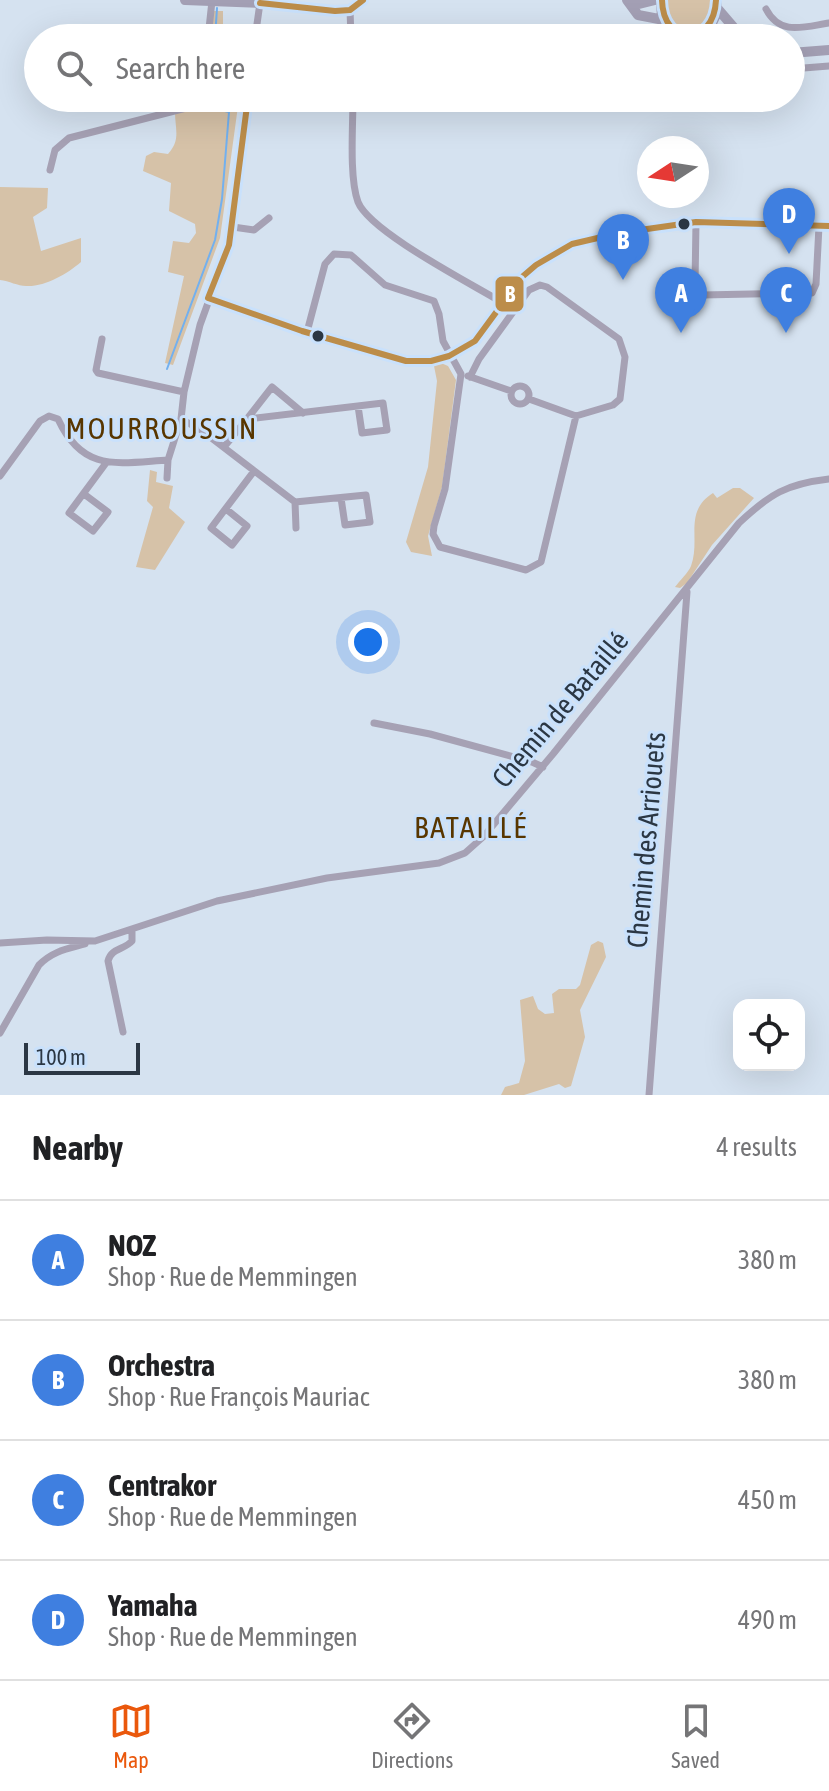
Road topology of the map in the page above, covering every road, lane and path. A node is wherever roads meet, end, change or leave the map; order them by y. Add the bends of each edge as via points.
1 (185, 0) edge
2 (363, 0) edge
3 (655, 0) edge
4 (662, 0) edge
5 (212, 1) edge
6 (627, 1) edge
7 (260, 3) junction
8 (716, 4) edge
9 (766, 9) dead end
10 (350, 10) junction
11 (664, 20) junction
12 (829, 23) edge
13 (210, 24) edge
14 (257, 24) edge
15 (350, 24) edge
16 (667, 24) edge
17 (711, 24) edge
18 (732, 24) edge
19 (778, 24) edge
20 (805, 26) edge
21 (829, 50) edge
22 (805, 52) edge
23 (829, 66) edge
24 (805, 68) edge
25 (170, 112) edge
26 (246, 112) edge
27 (353, 112) edge
28 (50, 170) dead end
29 (269, 218) dead end
30 (696, 222) junction
31 (819, 226) junction
32 (829, 226) edge
33 (233, 227) junction
34 (208, 298) junction
35 (503, 303) junction
36 (307, 332) junction
37 (102, 339) dead end
38 (449, 356) junction
39 (461, 374) junction
40 (470, 377) junction
41 (511, 391) junction
42 (184, 392) junction
43 (529, 399) junction
44 (358, 406) junction
45 (303, 413) junction
46 (576, 416) junction
47 (181, 419) junction
48 (247, 419) junction
49 (224, 447) junction
50 (168, 460) junction
51 (106, 463) junction
52 (254, 471) junction
53 (0, 476) edge
54 (167, 478) dead end
55 (829, 479) edge
56 (84, 494) junction
57 (341, 498) junction
58 (295, 502) junction
59 (226, 509) junction
60 (296, 528) dead end
61 (687, 589) junction
62 (374, 723) dead end
63 (543, 767) junction
64 (132, 931) dead end
65 (95, 941) junction
66 (0, 943) edge
67 (123, 1032) dead end
68 (0, 1033) edge
69 (649, 1095) edge

1 - 5 street
2 - 10 street
3 - 6 street
4 - 11 street
5 - 7 street
5 - 13 street
6 - 11 street via 638,15
7 - 10 street
7 - 14 street
8 - 17 street
8 - 18 street
9 - 19 street
10 - 15 street
11 - 16 street
12 - 20 street
21 - 22 street
23 - 24 street
25 - 28 street via 69,138 55,150
26 - 33 street
27 - 35 street via 355,189 364,212
29 - 33 street via 254,230
30 - 31 street
30 - 31 street via 695,285 702,295 812,293
30 - 35 street via 572,244 536,265
31 - 32 street
33 - 34 street
34 - 36 street
34 - 42 street
35 - 38 street via 475,341
36 - 38 street via 406,361
36 - 38 street via 325,264 342,253 360,261 385,285 434,301
37 - 42 street via 98,373
38 - 39 street
39 - 40 street
39 - 46 street via 445,489 433,534 440,547 526,570 537,566
40 - 41 street
40 - 46 street via 529,290 547,287 619,339 625,351 620,399
41 - 43 street via 517,404
41 - 43 street via 523,386
42 - 47 street
43 - 46 street
44 - 44 street via 383,403 387,430 362,433
44 - 45 street
45 - 48 street
45 - 48 street via 272,387
47 - 49 street
47 - 50 street
48 - 49 street
49 - 52 street
50 - 51 street
50 - 54 street
51 - 53 street via 70,443 58,419 49,416
51 - 56 street
52 - 58 street
52 - 59 street
55 - 61 street, Chemin de Bataillé via 793,484 764,500 719,545
56 - 56 street via 69,513 93,531 108,512
57 - 57 street via 366,495 370,522 345,525
57 - 58 street
58 - 60 street
59 - 59 street via 211,528 232,545 247,526
61 - 63 street, Chemin de Bataillé
61 - 69 street, Chemin des Arriouets
62 - 63 street
63 - 65 street, Chemin de Bataillé via 473,847 453,859 217,901
64 - 67 street via 132,941 108,961
65 - 66 street, Chemin de Bataillé
65 - 68 street via 47,957

